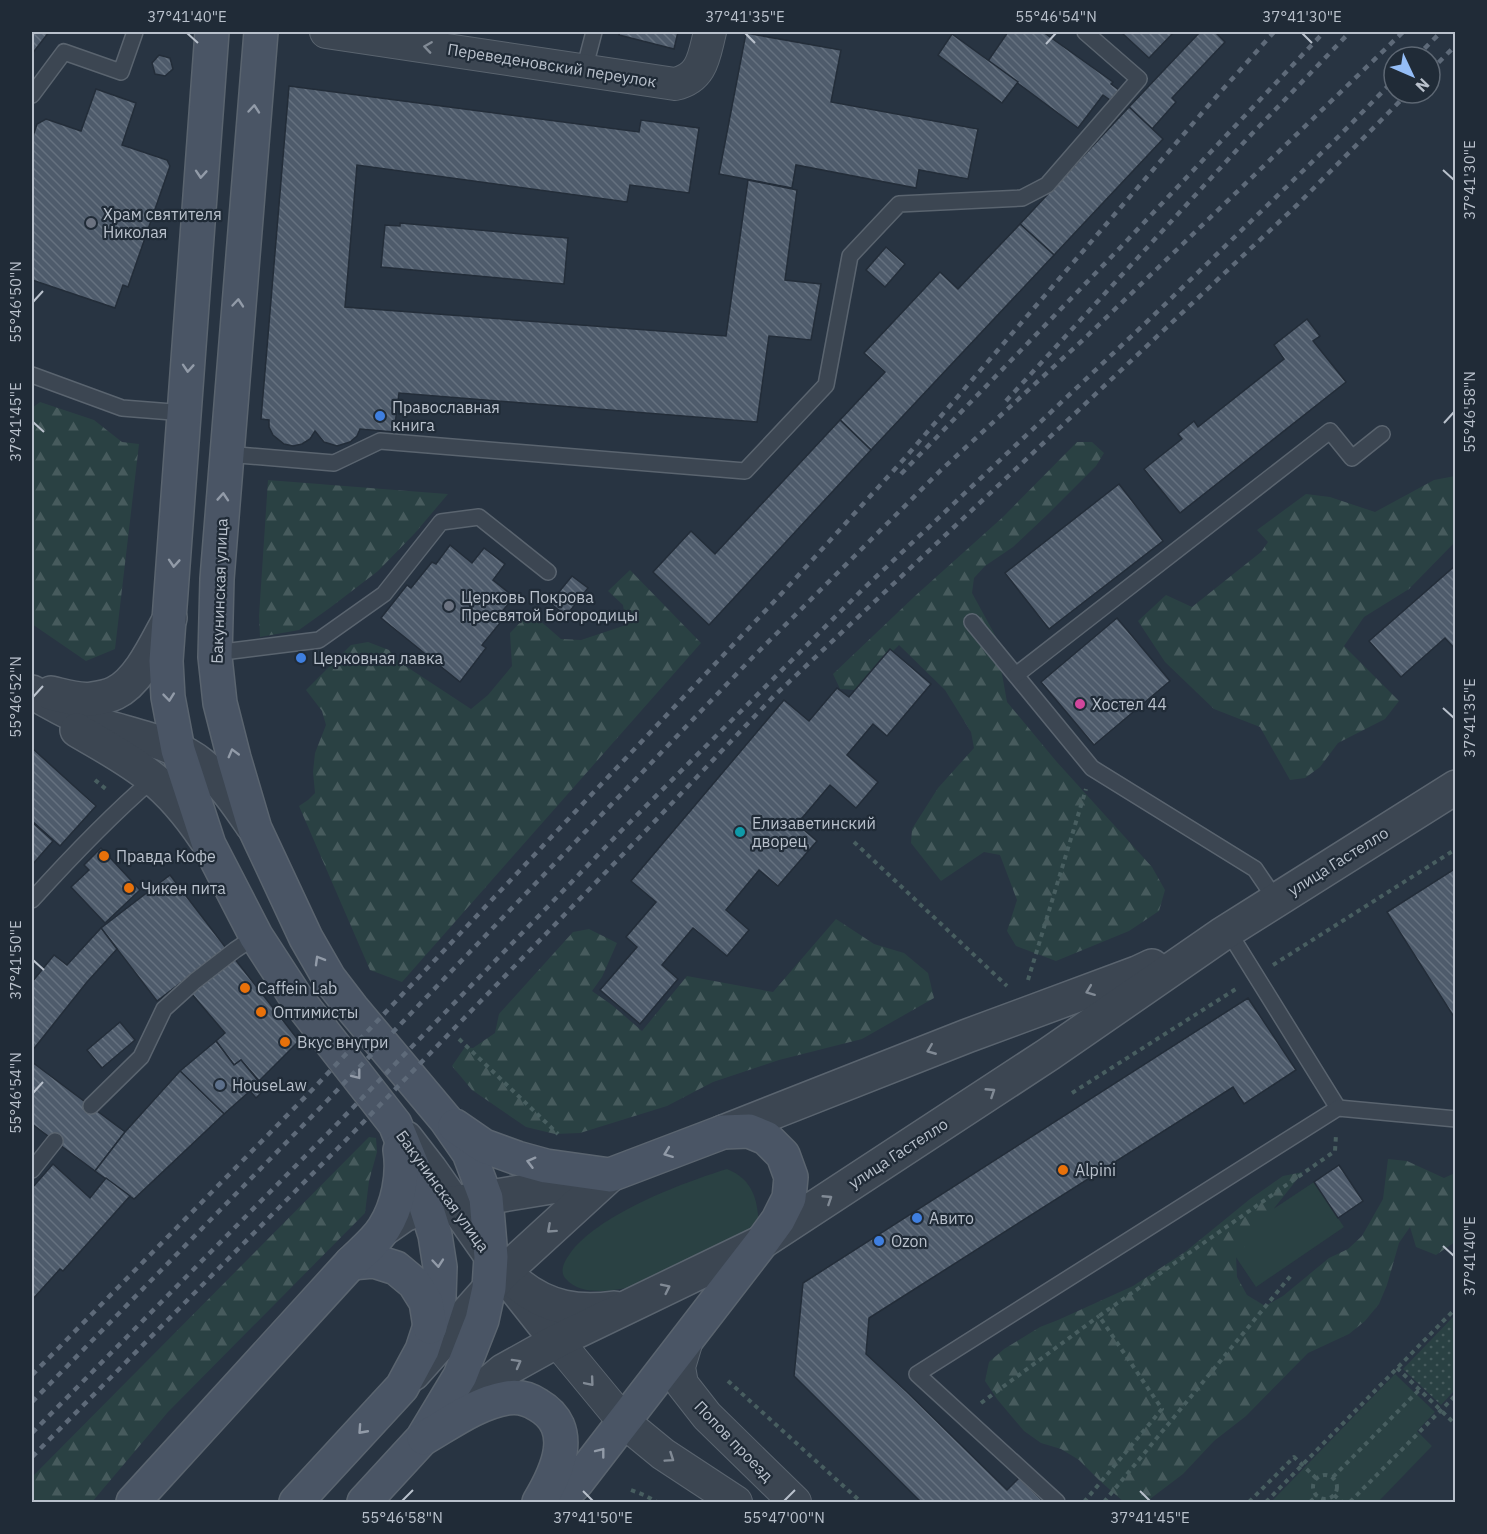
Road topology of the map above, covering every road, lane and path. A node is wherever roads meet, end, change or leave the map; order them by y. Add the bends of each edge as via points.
1 (135, 32) edge
2 (212, 32) edge
3 (261, 32) edge
4 (326, 32) edge
5 (594, 32) edge
6 (710, 32) edge
7 (1085, 32) edge
8 (584, 70) junction
9 (32, 95) edge
10 (32, 375) edge
11 (184, 413) junction
12 (1382, 434) dead end
13 (226, 454) junction
14 (548, 572) dead end
15 (170, 618) junction
16 (972, 622) dead end
17 (215, 653) junction
18 (1016, 675) junction
19 (32, 688) edge
20 (32, 692) edge
21 (32, 697) edge
22 (178, 750) junction
23 (1092, 768) junction
24 (153, 778) junction
25 (1455, 787) edge
26 (255, 830) junction
27 (854, 842) dead end
28 (209, 845) junction
29 (32, 900) edge
30 (1276, 900) junction
31 (1225, 933) junction
32 (256, 936) junction
33 (1028, 980) dead end
34 (1007, 987) dead end
35 (459, 1039) dead end
36 (91, 1106) dead end
37 (1338, 1108) junction
38 (1455, 1119) edge
39 (446, 1120) junction
40 (395, 1124) junction
41 (723, 1132) junction
42 (564, 1140) dead end
43 (56, 1142) dead end
44 (32, 1170) edge
45 (610, 1175) junction
46 (486, 1198) junction
47 (440, 1205) junction
48 (384, 1229) junction
49 (762, 1242) junction
50 (351, 1263) junction
51 (494, 1273) junction
52 (1293, 1273) dead end
53 (628, 1306) junction
54 (1455, 1308) edge
55 (1098, 1316) junction
56 (430, 1327) junction
57 (687, 1340) junction
58 (557, 1341) junction
59 (1397, 1368) junction
60 (728, 1381) dead end
61 (402, 1387) junction
62 (1419, 1390) junction
63 (1455, 1395) edge
64 (1440, 1411) junction
65 (963, 1416) junction
66 (624, 1422) junction
67 (1455, 1425) edge
68 (422, 1439) junction
69 (1302, 1465) junction
70 (1333, 1477) junction
71 (1316, 1478) junction
72 (631, 1490) dead end
73 (1334, 1495) junction
74 (1317, 1496) junction
75 (133, 1503) edge
76 (296, 1503) edge
77 (364, 1503) edge
78 (539, 1503) edge
79 (556, 1503) edge
80 (657, 1503) edge
81 (736, 1503) edge
82 (795, 1503) edge
83 (861, 1503) edge
84 (1057, 1503) edge
85 (1084, 1503) edge
86 (1104, 1503) edge
87 (1249, 1503) edge
88 (1266, 1503) edge
89 (1310, 1503) edge
90 (1342, 1503) edge
91 (1350, 1503) edge

1 - 9 lane via 121,72 64,52
2 -> 11 main road, Бакунинская улица
13 -> 3 main road, Бакунинская улица
8 -> 4 street, Переведеновский переулок
5 - 8 lane
6 - 8 street, Переведеновский переулок via 699,69 684,82 675,84
7 - 13 lane via 1139,79 1047,185 1030,194 1022,198 899,204 850,256 826,385 745,471 380,441 334,463
10 - 11 lane via 122,408
11 -> 15 main road, Бакунинская улица
12 - 18 lane via 1352,458 1330,431
17 -> 13 main road, Бакунинская улица
14 - 17 lane via 479,518 441,522 384,594 319,640
15 - 19 street via 144,664 115,693 91,699 70,698
15 -> 22 main road, Бакунинская улица via 168,698
16 - 18 lane
26 -> 17 main road, Бакунинская улица via 220,704
18 - 23 lane
20 - 22 street via 86,720
21 - 24 street via 53,715
22 - 26 street via 201,763 228,790
22 - 28 main road, Бакунинская улица
23 - 30 lane via 1255,869
23 - 33 path
24 - 28 street via 191,817
24 - 29 lane
25 - 30 street, улица Гастелло
39 -> 26 main road, Бакунинская улица via 329,978
27 - 34 path
28 - 32 main road, Бакунинская улица
30 - 31 street, улица Гастелло
31 - 37 lane
31 -> 41 street, улица Гастелло via 1137,973
49 -> 31 street, улица Гастелло
32 - 36 lane via 164,1009 141,1057
32 -> 40 main road, Бакунинская улица via 295,996
35 - 42 path
37 - 38 lane
37 - 55 path via 1335,1151
37 - 65 lane via 917,1374
45 -> 39 main road, улица Гастелло via 517,1158 484,1146
39 - 46 main road, Бакунинская улица via 468,1153
40 - 47 main road, Бакунинская улица via 416,1175
40 - 48 main road via 401,1153 400,1183
41 -> 45 main road, улица Гастелло
41 - 49 main road via 749,1131 766,1138 783,1155 791,1177 789,1198
43 - 44 lane
45 - 46 street
45 -> 51 street, улица Гастелло
46 - 47 street
46 - 51 main road, Бакунинская улица
47 - 48 street via 404,1215
47 - 51 street, Бакунинская улица
47 -> 56 main road, Бакунинская улица via 435,1235 439,1298
48 - 50 main road
53 -> 49 street, улица Гастелло
49 - 57 main road
50 - 56 main road via 374,1261 396,1268 414,1282 426,1302
50 - 75 main road
51 - 53 street via 563,1308 593,1311
51 - 58 street, Бакунинская улица
51 - 61 street, улица Гастелло
51 - 68 main road, Бакунинская улица via 482,1320 460,1376
52 - 86 path
53 - 58 street, улица Гастелло
54 - 59 path
55 - 65 path
55 - 85 path via 1162,1409
56 - 61 main road, Бакунинская улица
57 - 66 main road
57 - 82 street, Попов проезд via 679,1367 682,1384 707,1416
58 -> 66 street
68 -> 58 street, улица Гастелло via 503,1371
59 - 62 path
59 - 69 path
60 - 83 path
61 -> 76 main road, Бакунинская улица
62 - 64 path
62 - 70 path
63 - 64 path
64 - 67 path
64 - 91 path
65 - 84 lane
79 -> 66 main road
66 -> 81 street via 663,1454
68 - 77 main road
68 - 78 main road via 480,1406 509,1397 528,1399 546,1410 558,1424 562,1445
69 - 71 path
69 - 87 path via 1294,1457
69 - 88 path
70 - 71 path via 1327,1474
70 - 73 path via 1337,1482
71 - 74 path via 1313,1490
72 - 80 path
73 - 74 path via 1322,1499
73 - 90 path
74 - 89 path

